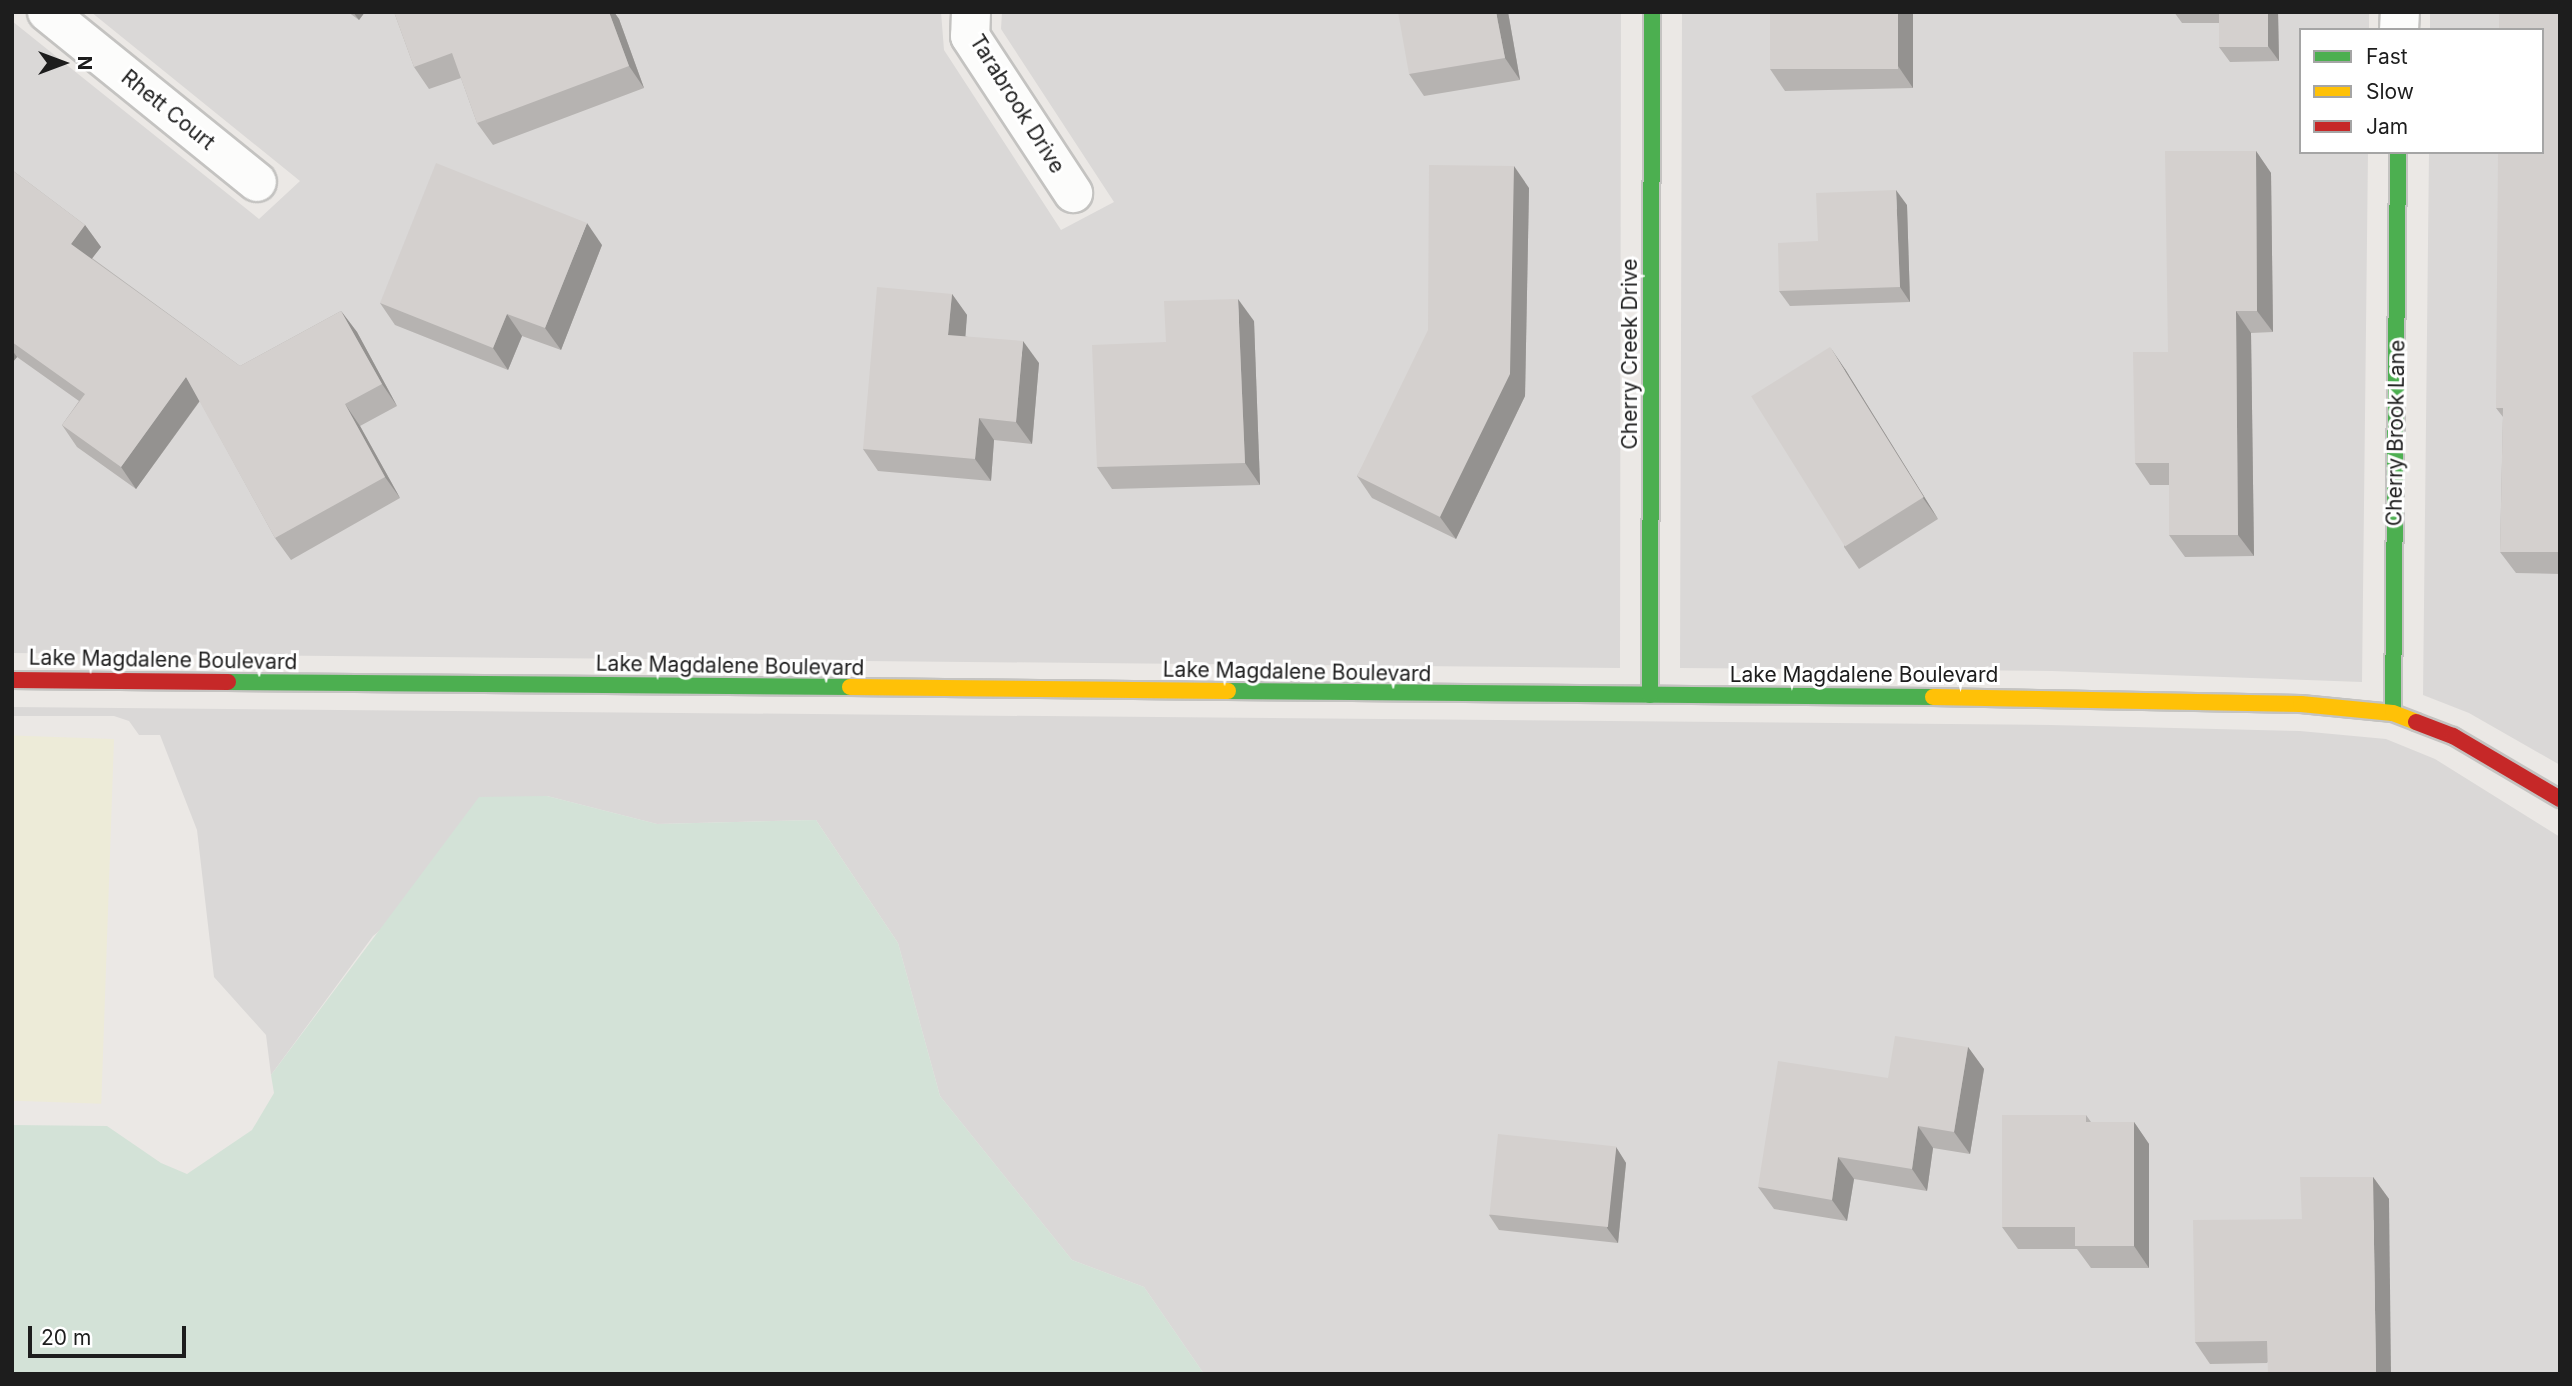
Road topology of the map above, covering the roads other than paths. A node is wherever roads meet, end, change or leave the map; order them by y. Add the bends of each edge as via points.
1 (47, 12) edge
2 (971, 12) edge
3 (1652, 12) edge
4 (2398, 154) edge
5 (257, 182) dead end
6 (1073, 193) dead end
7 (12, 680) edge
8 (1650, 695) junction
9 (2393, 713) junction
10 (2560, 799) edge

1 - 5 street, Rhett Court
2 - 6 street, Tarabrook Drive via 970,36
3 - 8 street, Cherry Creek Drive
4 - 9 street, Cherry Brook Lane
7 - 8 street, Lake Magdalene Boulevard
8 - 9 street, Lake Magdalene Boulevard via 2301,704
9 - 10 street, Lake Magdalene Boulevard via 2453,736

